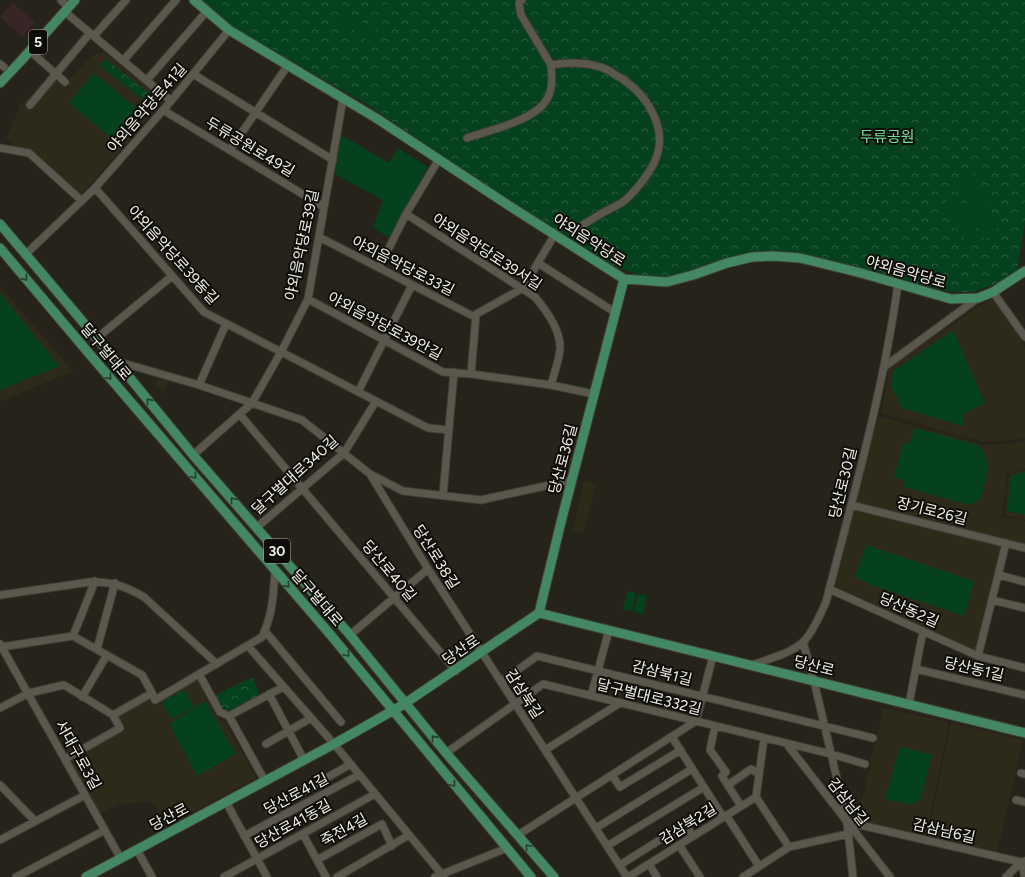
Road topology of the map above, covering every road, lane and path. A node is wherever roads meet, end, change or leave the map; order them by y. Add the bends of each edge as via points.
1 (61, 0) edge
2 (75, 0) edge
3 (126, 0) edge
4 (176, 0) edge
5 (194, 0) edge
6 (522, 0) edge
7 (67, 10) junction
8 (207, 11) junction
9 (229, 30) junction
10 (92, 35) junction
11 (30, 51) junction
12 (123, 61) junction
13 (288, 65) junction
14 (551, 66) junction
15 (55, 74) junction
16 (193, 74) junction
17 (147, 80) junction
18 (65, 82) dead end
19 (0, 83) edge
20 (344, 99) junction
21 (171, 101) junction
22 (30, 105) dead end
23 (163, 110) junction
24 (256, 113) junction
25 (467, 138) dead end
26 (0, 148) edge
27 (230, 150) junction
28 (439, 159) junction
29 (332, 160) junction
30 (95, 188) junction
31 (82, 201) junction
32 (324, 206) junction
33 (406, 214) junction
34 (0, 224) edge
35 (574, 230) dead end
36 (555, 234) junction
37 (319, 237) junction
38 (0, 248) edge
39 (26, 254) junction
40 (538, 263) junction
41 (379, 268) junction
42 (1025, 271) edge
43 (172, 276) junction
44 (624, 279) junction
45 (898, 284) junction
46 (412, 285) junction
47 (523, 288) junction
48 (993, 292) junction
49 (978, 298) junction
50 (308, 299) junction
51 (616, 313) junction
52 (476, 315) junction
53 (226, 324) junction
54 (1025, 337) edge
55 (97, 338) junction
56 (384, 340) junction
57 (281, 352) junction
58 (116, 360) junction
59 (884, 367) junction
60 (454, 372) junction
61 (471, 374) junction
62 (199, 384) junction
63 (551, 385) junction
64 (358, 392) junction
65 (594, 394) junction
66 (376, 401) junction
67 (252, 403) junction
68 (242, 417) dead end
69 (449, 430) junction
70 (344, 453) junction
71 (193, 454) junction
72 (370, 474) junction
73 (572, 480) junction
74 (302, 489) junction
75 (443, 495) junction
76 (851, 505) junction
77 (256, 528) junction
78 (1006, 543) junction
79 (1025, 548) edge
80 (428, 569) junction
81 (275, 572) junction
82 (998, 575) junction
83 (95, 582) junction
84 (1025, 582) edge
85 (115, 583) junction
86 (829, 589) junction
87 (0, 595) edge
88 (394, 598) junction
89 (992, 600) junction
90 (1025, 608) edge
91 (539, 613) junction
92 (609, 630) junction
93 (265, 631) junction
94 (923, 631) junction
95 (350, 635) junction
96 (73, 636) junction
97 (803, 642) junction
98 (1, 646) edge
99 (248, 646) junction
100 (97, 649) junction
101 (482, 652) junction
102 (107, 655) junction
103 (713, 656) junction
104 (978, 656) junction
105 (217, 664) junction
106 (752, 665) junction
107 (1025, 668) edge
108 (916, 669) junction
109 (456, 670) junction
110 (598, 670) junction
111 (199, 674) junction
112 (365, 676) junction
113 (387, 681) junction
114 (814, 681) junction
115 (501, 682) junction
116 (283, 687) junction
117 (29, 693) junction
118 (269, 694) junction
119 (1025, 695) edge
120 (153, 696) junction
121 (591, 696) junction
122 (702, 696) junction
123 (82, 697) junction
124 (620, 703) junction
125 (405, 704) junction
126 (515, 704) junction
127 (909, 704) junction
128 (0, 708) edge
129 (393, 711) junction
130 (113, 715) junction
131 (229, 716) junction
132 (311, 718) junction
133 (696, 721) junction
134 (341, 722) dead end
135 (715, 726) junction
136 (825, 726) junction
137 (288, 731) junction
138 (1025, 734) edge
139 (672, 737) junction
140 (764, 738) junction
141 (873, 738) dead end
142 (786, 743) junction
143 (266, 744) dead end
144 (334, 744) junction
145 (545, 750) junction
146 (680, 750) junction
147 (446, 753) junction
148 (831, 754) junction
149 (65, 759) junction
150 (304, 760) junction
151 (351, 764) junction
152 (865, 764) dead end
153 (692, 769) junction
154 (612, 774) junction
155 (759, 774) junction
156 (360, 775) junction
157 (265, 782) junction
158 (0, 785) edge
159 (728, 785) junction
160 (704, 787) junction
161 (375, 794) junction
162 (85, 795) junction
163 (576, 797) junction
164 (756, 797) junction
165 (1016, 800) dead end
166 (226, 802) junction
167 (1025, 802) edge
168 (741, 806) junction
169 (269, 810) dead end
170 (724, 816) junction
171 (35, 821) junction
172 (847, 822) junction
173 (596, 828) junction
174 (105, 830) junction
175 (303, 834) junction
176 (848, 834) junction
177 (518, 835) junction
178 (244, 836) junction
179 (409, 836) junction
180 (693, 836) junction
181 (0, 840) edge
182 (679, 845) junction
183 (392, 846) junction
184 (607, 846) junction
185 (789, 847) junction
186 (507, 848) junction
187 (137, 850) junction
188 (121, 859) junction
189 (257, 859) junction
190 (317, 860) junction
191 (1023, 861) edge
192 (649, 864) junction
193 (620, 865) junction
194 (759, 866) junction
195 (440, 876) edge
196 (1025, 876) edge
197 (16, 877) edge
198 (86, 877) edge
199 (152, 877) edge
200 (224, 877) edge
201 (267, 877) edge
202 (326, 877) edge
203 (337, 877) edge
204 (531, 877) edge
205 (554, 877) edge
206 (628, 877) edge
207 (657, 877) edge
208 (700, 877) edge
209 (743, 877) edge
210 (853, 877) edge
211 (890, 877) edge
212 (1006, 877) edge

1 - 7 street
2 - 7 main road, 5
3 - 10 street
4 - 12 street
5 - 8 main road, 야외음악당로
6 - 14 street via 519,2 521,15
7 - 10 street
7 - 11 main road, 5
8 - 9 main road, 야외음악당로
8 - 17 street
9 - 13 main road, 야외음악당로
9 - 16 street, 야외음악당로41길
10 - 12 street
10 - 15 street
11 - 15 street
11 - 19 main road, 5
12 - 17 street
13 - 20 main road, 야외음악당로
13 - 24 street
14 - 25 street via 551,89 543,106 512,123
14 - 35 street via 566,63 586,64 608,70 630,85 644,99 654,114 659,131 660,145 645,178 624,201
15 - 18 street
15 - 22 street
16 - 21 street, 야외음악당로41길
16 - 24 street
17 - 21 street
20 - 28 main road, 야외음악당로
20 - 29 street, 야외음악당로39길
21 - 23 street, 야외음악당로41길
23 - 27 street, 두류공원로49길
23 - 30 street, 야외음악당로41길
24 - 27 street
24 - 29 street
26 - 31 street via 29,153
27 - 32 street, 두류공원로49길
28 - 33 street
28 - 36 main road, 야외음악당로
29 - 32 street, 야외음악당로39길
30 - 31 street, 야외음악당로41길
30 - 43 street, 야외음악당로39동길
31 - 39 street, 야외음악당로41길
32 - 37 street, 야외음악당로39길
33 - 41 street
33 - 47 street, 야외음악당로39서길
34 - 39 main road, 달구벌대로 / 30
36 - 40 street
36 - 44 main road, 야외음악당로
37 - 41 street, 야외음악당로33길
37 - 50 street, 야외음악당로39길
38 -> 81 main road, 달구벌대로 / 30
39 - 55 main road, 달구벌대로 / 30
40 - 47 street
40 - 51 street
41 - 46 street, 야외음악당로33길
42 - 48 main road, 야외음악당로
43 - 53 street, 야외음악당로39동길 via 204,312
43 - 55 street, 달구벌대로
44 - 45 main road, 야외음악당로 via 667,282 727,262 773,256 800,258
44 - 51 main road, 당산로36길
45 - 49 main road, 야외음악당로 via 951,299
45 - 59 street, 당산로30길
46 - 52 street, 야외음악당로33길 via 473,316
46 - 56 street
47 - 52 street
47 - 63 street, 야외음악당로39서길 via 548,311 557,332 560,348
48 - 49 main road, 야외음악당로
48 - 54 street
49 - 59 street
50 - 56 street, 야외음악당로39안길
50 - 57 street, 야외음악당로39길
51 - 65 main road, 당산로36길
52 - 61 street
53 - 57 street, 야외음악당로39동길
53 - 62 street
55 - 58 main road, 달구벌대로 / 30
56 - 60 street, 야외음악당로39안길 via 443,372
56 - 64 street
57 - 64 street
57 - 67 street, 야외음악당로39길
58 - 62 street
71 -> 58 main road, 달구벌대로 / 30
59 - 76 street, 당산로30길
60 - 61 street, 야외음악당로39안길
60 - 69 street
61 - 63 street, 야외음악당로39안길
62 - 67 street
63 - 65 street, 야외음악당로39안길
64 - 66 street
65 - 73 main road, 당산로36길
66 - 69 street via 428,428
66 - 70 street, 달구벌대로340길
67 - 70 street via 302,420
67 - 71 street, 야외음악당로39길
68 - 74 street
69 - 75 street
70 - 72 street
70 - 74 street, 달구벌대로340길
77 -> 71 main road, 달구벌대로 / 30
72 - 75 street via 403,490
72 - 80 street, 당산로38길
73 - 75 street via 481,500
73 - 91 main road, 당산로36길
74 - 77 street, 달구벌대로340길
74 - 88 street, 당산로40길
76 - 78 street, 장기로26길
76 - 86 street, 당산로30길
77 - 95 main road, 달구벌대로 / 30
78 - 79 street, 장기로26길
78 - 82 street
80 - 88 street
80 - 101 street, 당산로38길
81 - 93 street via 272,610
81 -> 112 main road, 달구벌대로 / 30
82 - 84 street
82 - 89 street
83 - 85 street
83 - 87 street
83 - 96 street
85 - 100 street
85 - 105 street via 144,597
86 - 94 street, 당산동2길
86 - 97 street, 당산로30길 via 820,617
88 - 95 street
88 - 109 street, 당산로40길
89 - 90 street
89 - 104 street
91 - 92 main road, 당산로
91 - 101 main road, 당산로
92 - 103 main road, 당산로
92 - 110 street
93 - 99 street via 262,637
93 - 134 street
94 - 104 street, 당산동2길
94 - 108 street
95 - 113 main road, 달구벌대로 / 30
96 - 98 street, 서대구로3길
96 - 100 street
97 - 106 street
97 - 114 street
98 - 117 street, 서대구로3길
99 - 105 street
99 - 116 street
100 - 102 street
101 - 109 main road, 당산로
101 - 115 street, 감삼북길
102 - 120 street via 142,676
102 - 123 street
103 - 106 main road, 당산로
103 - 122 street
104 - 107 street, 당산동2길
105 - 111 street
106 - 114 main road, 당산로
108 - 119 street, 당산동1길
108 - 127 street
109 - 125 main road, 당산로
110 - 115 street, 감삼북1길 via 537,656
110 - 121 street
110 - 122 street, 감삼북1길
111 - 120 street
111 - 131 street via 220,712
112 - 113 main road via 372,676 381,684
112 - 129 main road, 달구벌대로 / 30
113 - 125 main road, 달구벌대로 / 30
114 - 127 main road, 당산로
114 - 136 street
115 - 126 street, 감삼북길
116 - 118 street
116 - 132 street
117 - 123 street via 64,685
117 - 128 street
117 - 149 street, 서대구로3길
118 - 131 street
118 - 137 street
120 - 130 street
121 - 124 street, 달구벌대로332길
121 - 126 street, 달구벌대로332길 via 543,684
122 - 133 street
122 - 136 street, 감삼북1길
123 - 130 street
124 - 133 street, 달구벌대로332길
124 - 145 street
125 - 129 main road, 당산로
147 -> 125 main road, 달구벌대로 / 30
126 - 145 street, 감삼북길
126 - 147 street, 달구벌대로332길
127 - 138 main road, 당산로
129 - 144 main road, 당산로
129 -> 186 main road, 달구벌대로 / 30
130 - 149 street via 120,728
131 - 157 street
132 - 137 street
132 - 144 street
133 - 135 street, 달구벌대로332길
133 - 139 street
135 - 140 street, 달구벌대로332길
135 - 159 street via 710,750 726,772 722,776
136 - 141 street, 감삼북1길
136 - 148 street
137 - 143 street
137 - 150 street
139 - 146 street
139 - 154 street
140 - 142 street, 달구벌대로332길
140 - 155 street
142 - 148 street, 달구벌대로332길
142 - 172 street, 감삼남길
144 - 150 main road, 당산로
144 - 151 street
145 - 163 street, 감삼북길
146 - 153 street
146 - 154 street via 620,787
147 - 177 main road, 달구벌대로 / 30
148 - 152 street, 달구벌대로332길
148 - 172 street
149 - 162 street, 서대구로3길
150 - 157 main road, 당산로
151 - 156 street
151 - 169 street, 당산로41길
153 - 160 street
153 - 173 street
154 - 163 street
155 - 159 street via 750,769
155 - 164 street
156 - 161 street
156 - 178 street, 당산로41길
157 - 166 main road, 당산로
158 - 171 street
159 - 168 street
160 - 170 street
160 - 184 street
161 - 175 street, 당산로41동길
161 - 179 street
162 - 171 street
162 - 174 street, 서대구로3길
163 - 173 street, 감삼북길
163 - 177 street
164 - 168 street, 감삼북2길
164 - 185 street
165 - 167 street
166 - 178 street
166 - 187 main road, 당산로
168 - 170 street, 감삼북2길
170 - 180 street, 감삼북2길
170 - 194 street
171 - 181 street
172 - 176 street
172 - 191 street, 감삼남6길
172 - 211 street, 감삼남길
173 - 184 street, 감삼북길
174 - 188 street, 서대구로3길
174 - 197 street
175 - 189 street, 당산로41동길
175 - 190 street, 죽전4길
176 - 185 street
176 - 210 street
205 -> 177 main road, 달구벌대로 / 30
178 - 189 street
179 - 183 street
179 - 195 street
180 - 182 street, 감삼북2길
180 - 193 street via 685,824
182 - 192 street, 감삼북2길
182 - 208 street
183 - 190 street, 죽전4길 via 382,824
183 - 203 street
184 - 193 street, 감삼북길
185 - 194 street
186 - 195 street
186 - 204 main road, 달구벌대로 / 30
187 - 188 main road, 당산로
187 - 199 street
188 - 198 main road, 당산로
189 - 200 street, 당산로41동길
189 - 201 street
190 - 202 street, 죽전4길
191 - 196 street
191 - 212 street
192 - 206 street, 감삼북2길
192 - 207 street
193 - 206 street, 감삼북길
194 - 209 street

